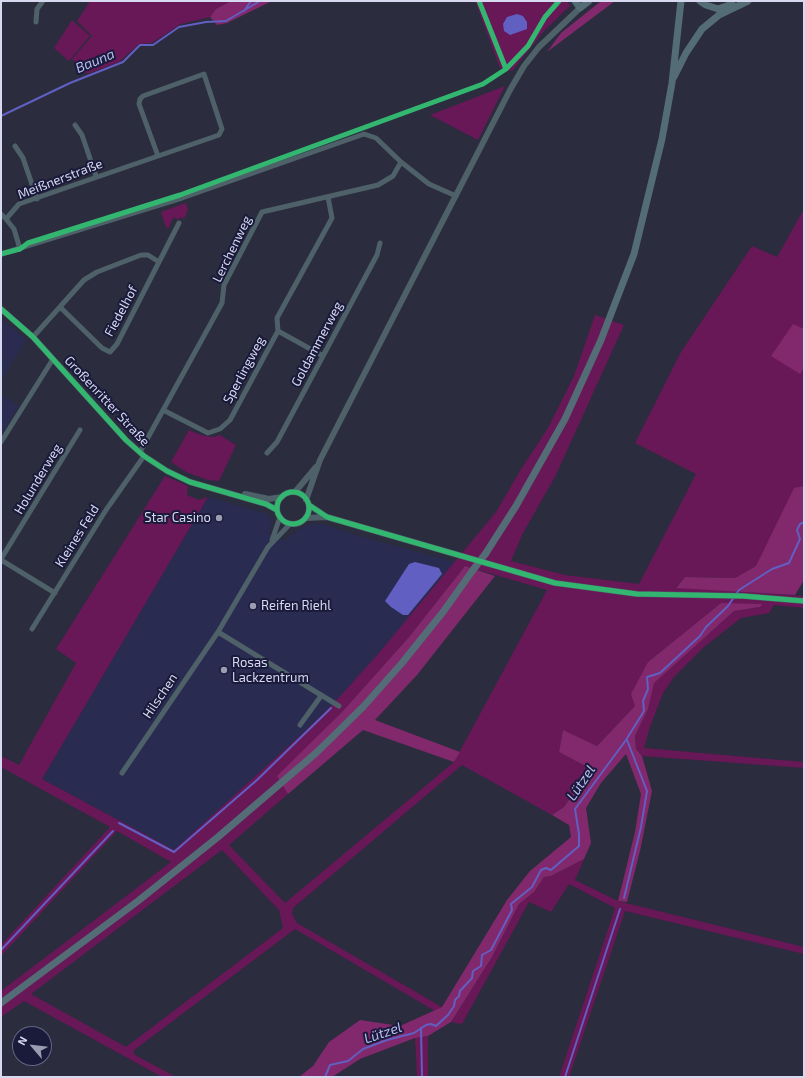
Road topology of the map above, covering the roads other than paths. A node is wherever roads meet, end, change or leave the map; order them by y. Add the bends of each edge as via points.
1 (43, 1) edge
2 (575, 1) edge
3 (681, 1) edge
4 (700, 1) edge
5 (739, 1) edge
6 (748, 1) edge
7 (585, 3) edge
8 (36, 22) dead end
9 (672, 83) junction
10 (75, 125) dead end
11 (15, 146) dead end
12 (158, 156) junction
13 (402, 162) junction
14 (96, 176) junction
15 (456, 196) junction
16 (328, 197) junction
17 (37, 199) junction
18 (1, 214) edge
19 (6, 219) junction
20 (179, 223) dead end
21 (380, 242) dead end
22 (20, 249) junction
23 (1, 254) edge
24 (159, 262) junction
25 (60, 307) junction
26 (1, 309) edge
27 (278, 331) junction
28 (33, 337) junction
29 (323, 356) junction
30 (53, 359) junction
31 (163, 410) junction
32 (80, 430) dead end
33 (1, 442) edge
34 (142, 454) junction
35 (268, 454) dead end
36 (320, 460) junction
37 (210, 488) junction
38 (295, 492) junction
39 (282, 497) junction
40 (308, 502) junction
41 (277, 510) junction
42 (280, 517) junction
43 (327, 517) junction
44 (306, 518) junction
45 (290, 524) junction
46 (271, 543) junction
47 (1, 560) edge
48 (54, 593) junction
49 (804, 601) edge
50 (32, 629) dead end
51 (218, 632) junction
52 (321, 696) junction
53 (339, 706) dead end
54 (300, 725) dead end
55 (122, 773) dead end
56 (1, 1003) edge

1 - 8 street via 37,9
2 - 7 main road
3 - 9 main road
4 - 5 main road via 718,9
6 - 9 main road via 719,15 702,29 686,53
7 - 15 street via 539,47 515,81
9 - 56 main road, bridge via 662,139 634,254 600,340 566,419 516,506 474,570 443,612 363,707 316,752 218,837 138,901
10 - 14 street via 82,135
11 - 17 street via 23,158
12 - 12 street, Meißnerstraße via 220,135 222,129 204,74 140,99 139,104
12 - 14 street, Meißnerstraße
13 - 15 street via 429,184
13 - 16 street, Lerchenweg via 393,176 378,185
13 - 22 street via 376,138 361,134 182,198
14 - 17 street, Meißnerstraße
15 - 36 street
16 - 27 street, Sperlingweg via 332,218 277,318
16 - 31 street, Lerchenweg via 262,212 224,285 222,303
17 - 19 street, Meißnerstraße via 19,204
18 - 19 street
19 - 22 street via 14,229
20 - 24 street, Fiedelhof
21 - 29 street, Goldammerweg via 377,255
22 - 23 street
24 - 25 street via 148,255 140,255 97,272 84,280
24 - 25 street, Fiedelhof via 117,344 110,352 102,348
25 - 28 street
26 - 28 street, Großenritter Straße
27 - 29 street
27 - 31 street, Sperlingweg via 230,420 220,429 208,433
28 - 30 street, Großenritter Straße
29 - 35 street, Goldammerweg
30 - 33 street
30 - 34 street, Großenritter Straße
31 - 34 street, Lerchenweg
32 - 47 street, Holunderweg
34 - 37 street, Großenritter Straße via 178,476
34 - 48 street, Kleines Feld
36 - 38 street
36 - 40 street
37 - 39 street, Großenritter Straße via 269,499
37 - 41 street, Großenritter Straße via 266,504
38 - 39 street
38 - 40 street
39 - 41 street
40 - 43 street
40 - 44 street
41 - 42 street
42 - 45 street
42 - 46 street, Hilschen
43 - 44 street
43 - 49 street via 555,583 637,594 743,596
44 - 45 street via 299,523
45 - 46 street, Hilschen
46 - 51 street, Hilschen
47 - 48 street
48 - 50 street, Kleines Feld
51 - 52 street
51 - 55 street, Hilschen
52 - 53 street
52 - 54 street

